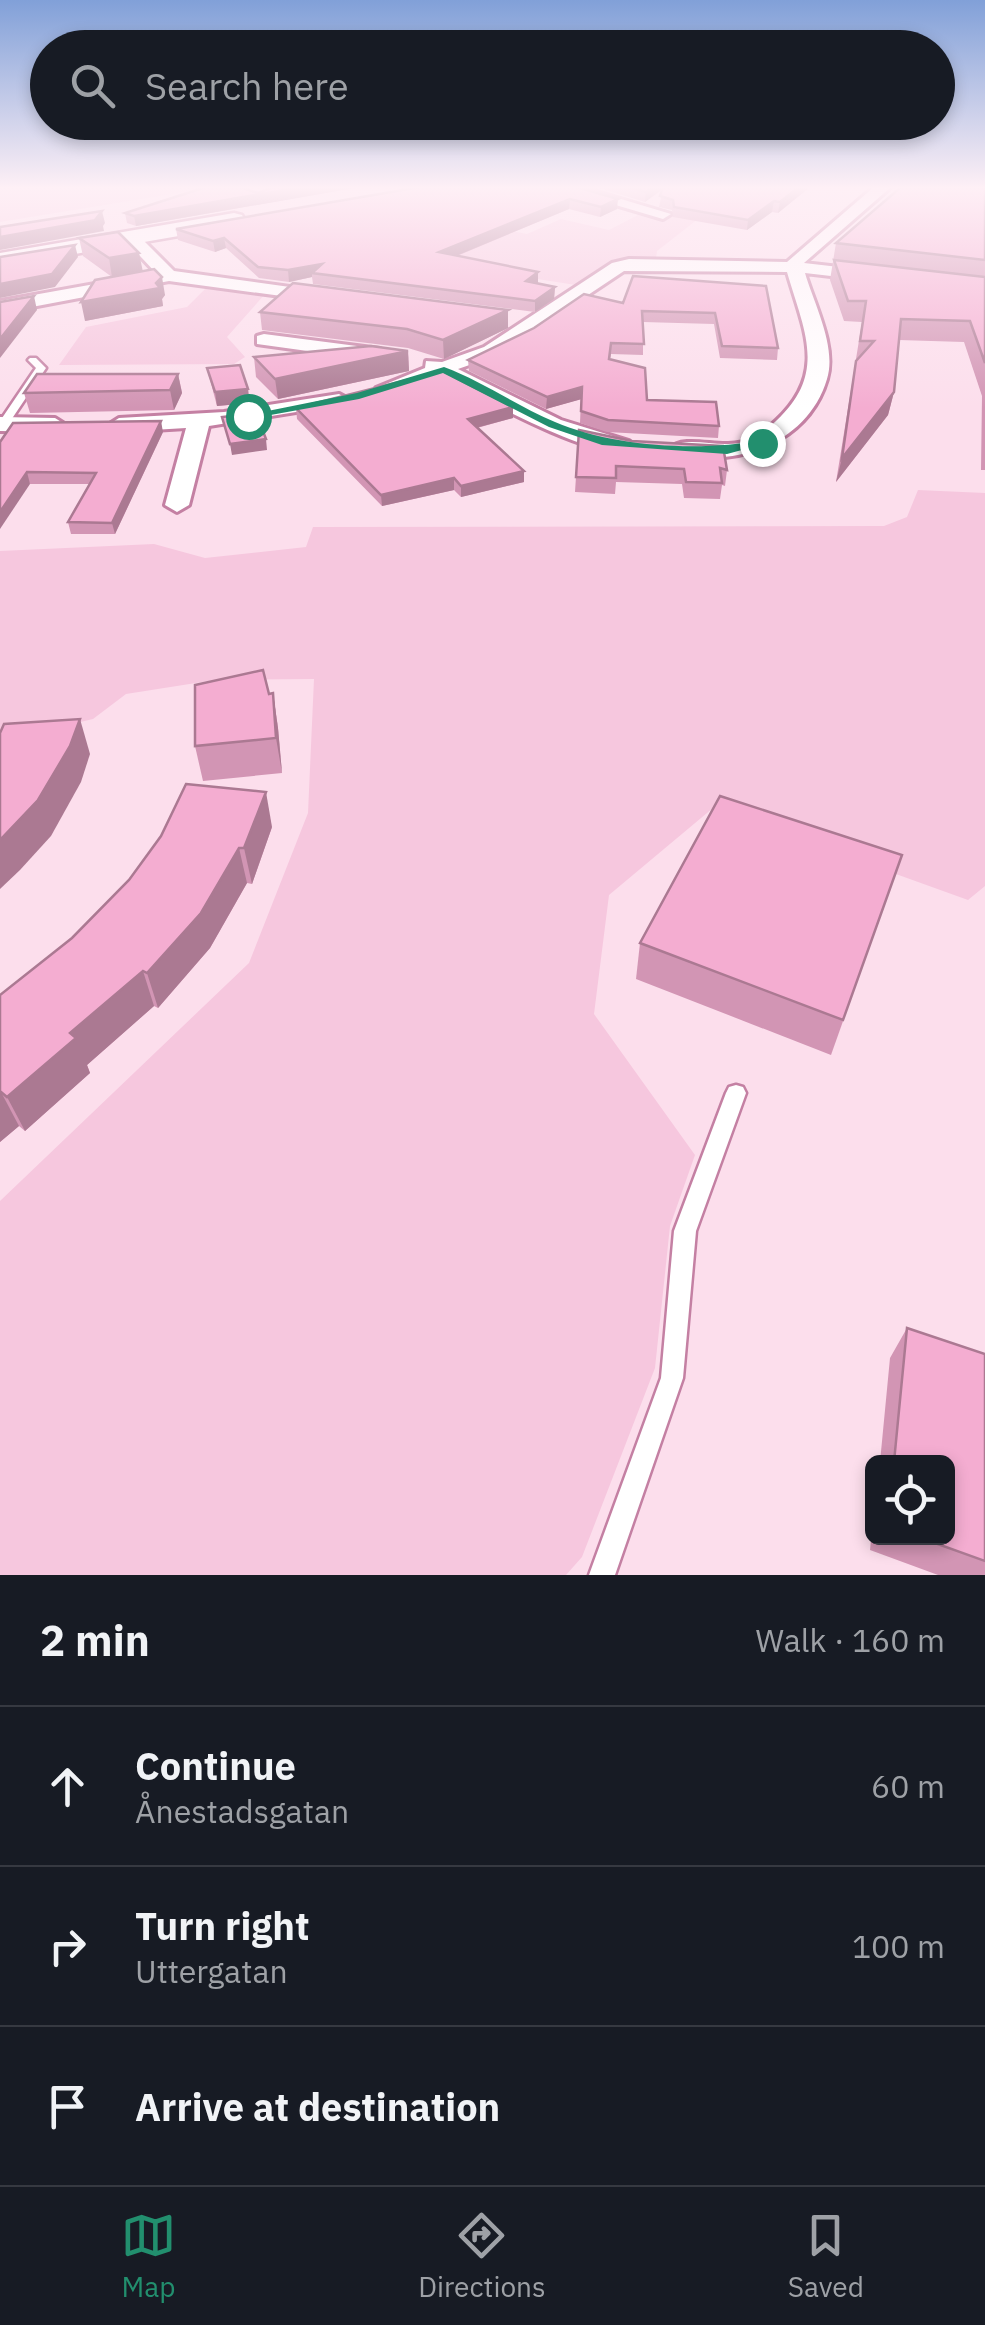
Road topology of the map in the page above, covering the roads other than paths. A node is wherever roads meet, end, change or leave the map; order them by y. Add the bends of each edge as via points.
1 (153, 260) edge
2 (796, 260) edge
3 (794, 267) junction
4 (168, 276) junction
5 (890, 278) edge
6 (354, 300) edge
7 (0, 307) edge
8 (502, 318) edge
9 (538, 322) junction
10 (264, 340) dead end
11 (33, 360) dead end
12 (444, 370) junction
13 (199, 421) junction
14 (2, 424) edge
15 (69, 425) edge
16 (101, 425) edge
17 (177, 505) dead end
18 (736, 1093) dead end
19 (602, 1575) edge

1 - 4 street
2 - 3 street
3 - 5 street
3 - 9 street via 630,264
3 - 12 street via 818,377 796,413 748,449 602,442
4 - 6 street
4 - 7 street
8 - 9 street
9 - 12 street
10 - 12 street via 406,358
11 - 14 lane via 41,368
12 - 13 street via 322,404
13 - 16 street
13 - 17 street
14 - 15 street
18 - 19 lane via 685,1231 672,1378

